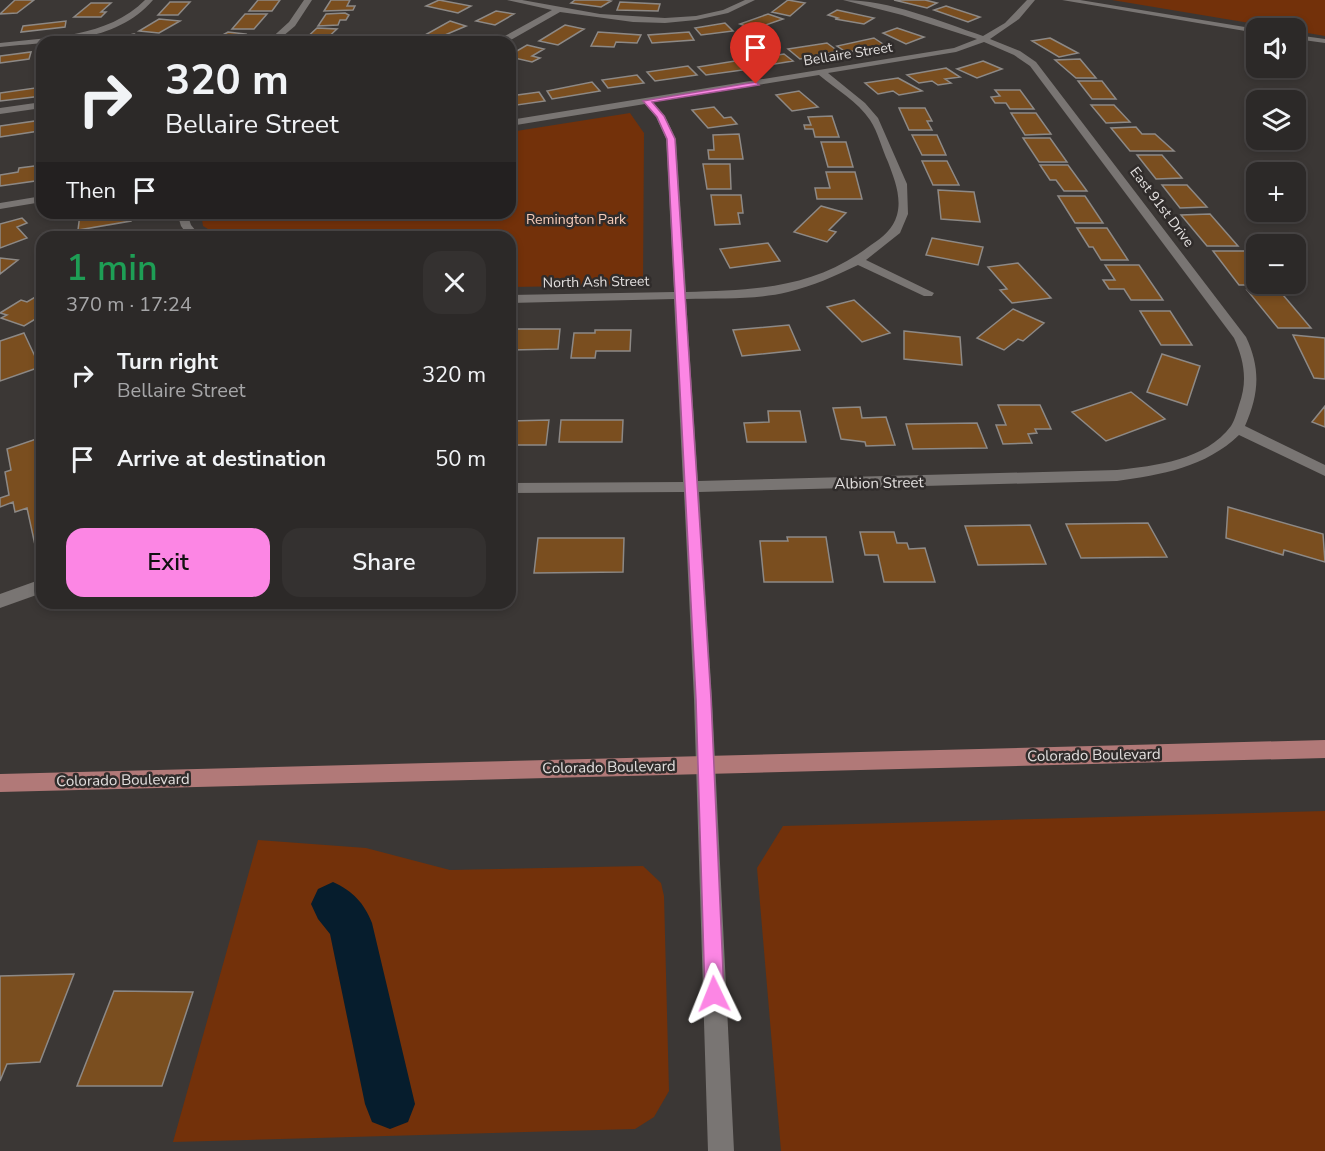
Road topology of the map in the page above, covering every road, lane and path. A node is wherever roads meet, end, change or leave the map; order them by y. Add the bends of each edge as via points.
1 (149, 0) edge
2 (308, 0) edge
3 (511, 0) edge
4 (751, 0) edge
5 (847, 0) edge
6 (1031, 0) edge
7 (1066, 0) edge
8 (558, 10) junction
9 (1246, 29) edge
10 (66, 36) edge
11 (278, 36) edge
12 (511, 36) edge
13 (984, 39) junction
14 (1306, 39) edge
15 (36, 40) edge
16 (1325, 42) edge
17 (0, 45) edge
18 (822, 73) junction
19 (647, 101) junction
20 (36, 106) edge
21 (0, 111) edge
22 (516, 122) edge
23 (36, 200) edge
24 (0, 206) edge
25 (858, 261) junction
26 (928, 293) dead end
27 (681, 296) junction
28 (516, 299) edge
29 (1237, 428) junction
30 (1325, 471) edge
31 (691, 487) junction
32 (516, 488) edge
33 (36, 588) edge
34 (0, 601) edge
35 (1325, 749) edge
36 (705, 765) junction
37 (0, 783) edge
38 (720, 1151) edge

1 - 10 street via 129,18
2 - 11 street via 292,24
3 - 8 street
4 - 8 street via 724,11 653,20 603,18
5 - 13 street, East 91st Drive via 885,7
6 - 13 street, Bellaire Street via 1020,16
7 - 9 street
8 - 12 street
13 - 18 street, Bellaire Street via 948,52
13 - 29 street, East 91st Drive via 1015,51 1033,64 1240,337 1248,353 1252,380
14 - 16 street
15 - 17 street
18 - 19 street, Bellaire Street
18 - 25 street, North Ash Street via 875,120 904,194 903,214 894,233
19 - 22 street, Bellaire Street
19 - 27 street via 671,139
20 - 21 street
23 - 24 street
25 - 26 street
25 - 27 street, North Ash Street via 786,289
27 - 28 street, North Ash Street
27 - 31 street
29 - 30 street
29 - 31 street, Albion Street via 1202,456 1134,474
31 - 32 street, Albion Street
31 - 36 street
33 - 34 street
35 - 36 main road, Colorado Boulevard
36 - 37 main road, Colorado Boulevard
36 - 38 street

